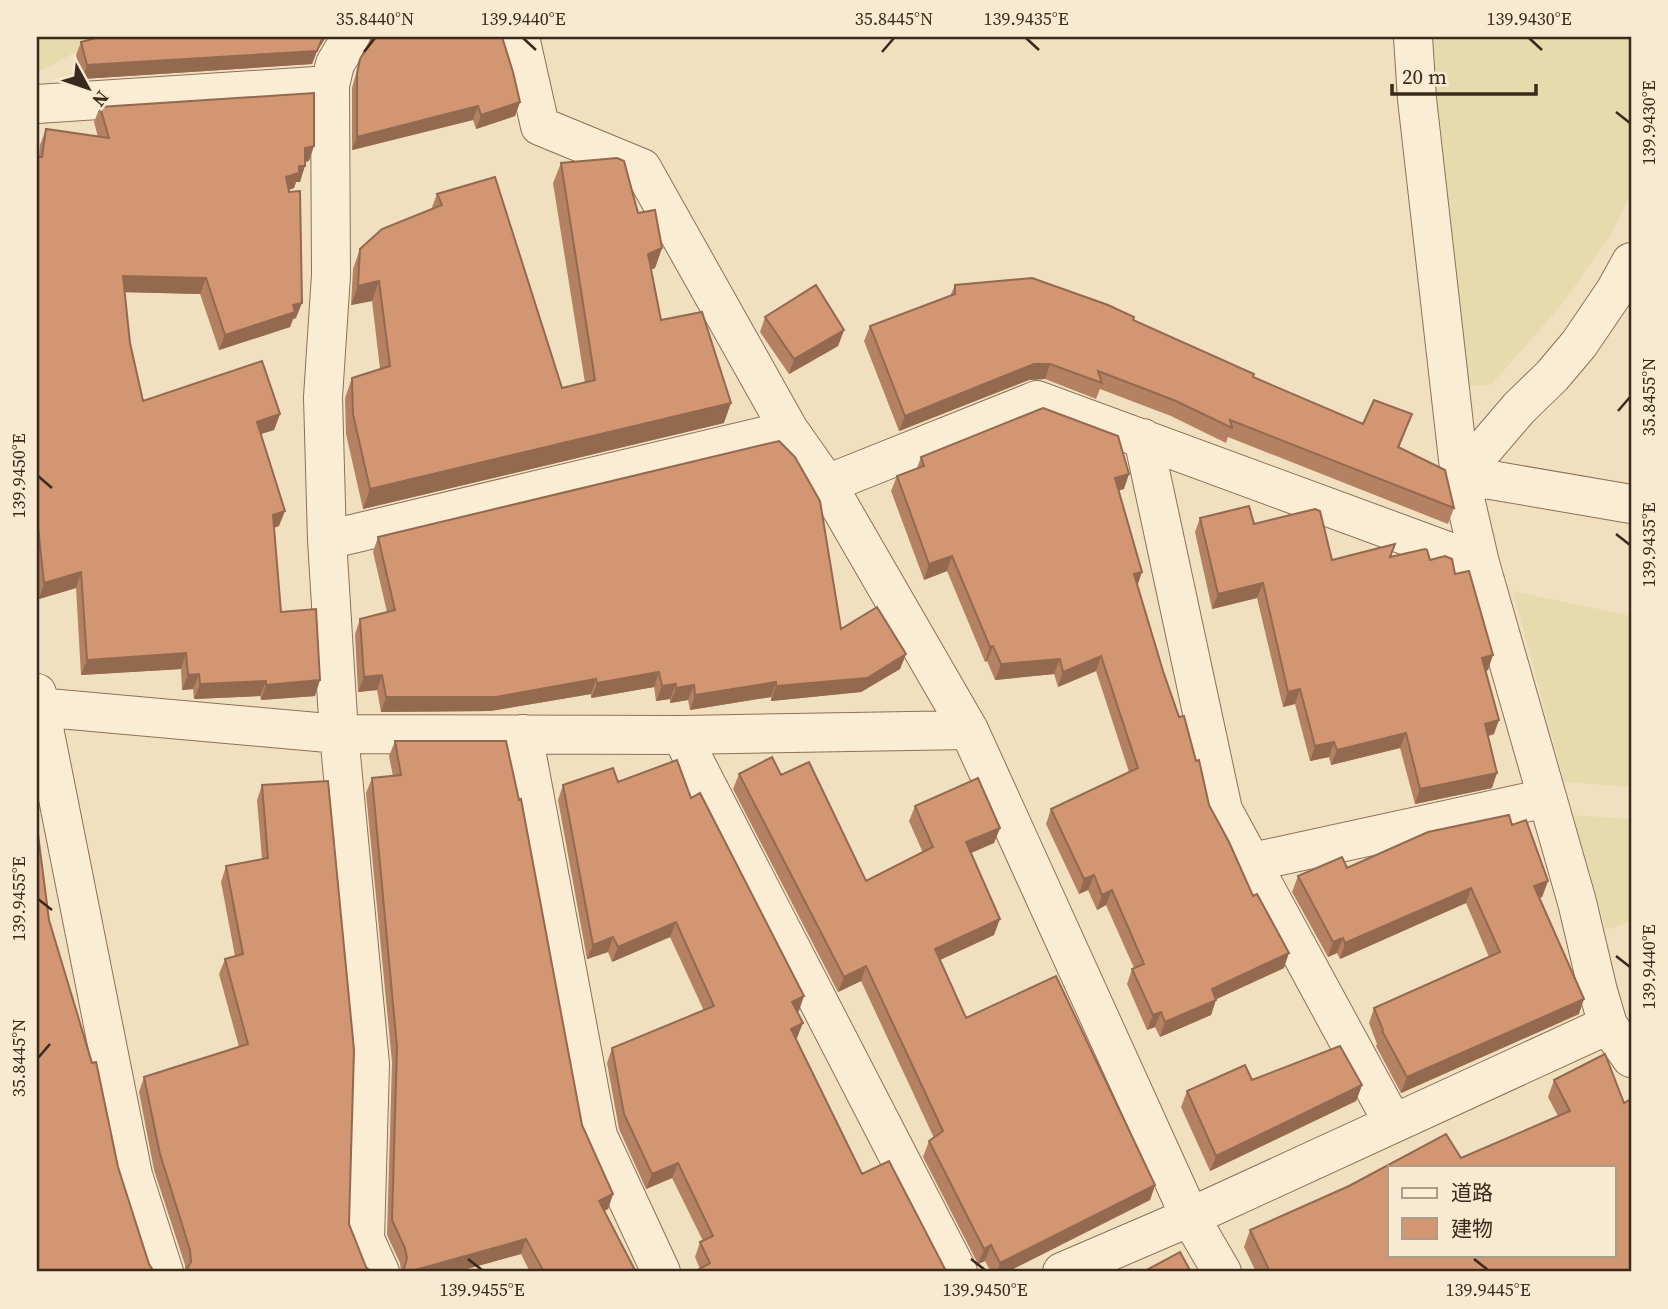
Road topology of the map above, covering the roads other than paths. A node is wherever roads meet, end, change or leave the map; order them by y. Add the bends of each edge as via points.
1 (351, 37) edge
2 (520, 37) edge
3 (1413, 37) edge
4 (330, 85) junction
5 (37, 104) edge
6 (1631, 262) edge
7 (789, 430) junction
8 (1143, 438) junction
9 (1460, 477) junction
10 (827, 484) junction
11 (1631, 504) edge
12 (327, 540) junction
13 (1480, 563) junction
14 (38, 702) edge
15 (969, 730) junction
16 (339, 734) junction
17 (523, 734) junction
18 (681, 735) junction
19 (1547, 798) junction
20 (1252, 862) junction
21 (1608, 1024) junction
22 (1631, 1058) edge
23 (1393, 1123) junction
24 (1189, 1217) junction
25 (163, 1272) edge
26 (380, 1272) edge
27 (661, 1272) edge
28 (958, 1272) edge
29 (1062, 1272) edge
30 (1222, 1272) edge

1 - 4 street via 335,64
2 - 7 street via 540,126 642,168
3 - 9 street
4 - 5 street
4 - 12 street via 331,275 323,397
6 - 9 street via 1579,344
7 - 10 street
7 - 12 street
8 - 10 street via 1037,400
8 - 13 street
8 - 20 street via 1223,810
9 - 11 street
9 - 13 street
10 - 15 street
12 - 16 street
13 - 19 street
14 - 16 street
14 - 25 street via 133,1175
15 - 18 street
15 - 24 street
16 - 17 street
16 - 26 street via 370,1064 365,1239
17 - 18 street
17 - 27 street via 598,1136
18 - 28 street
19 - 20 street
19 - 21 street
20 - 23 street
21 - 22 street
21 - 23 street
23 - 24 street
24 - 29 street
24 - 30 street

